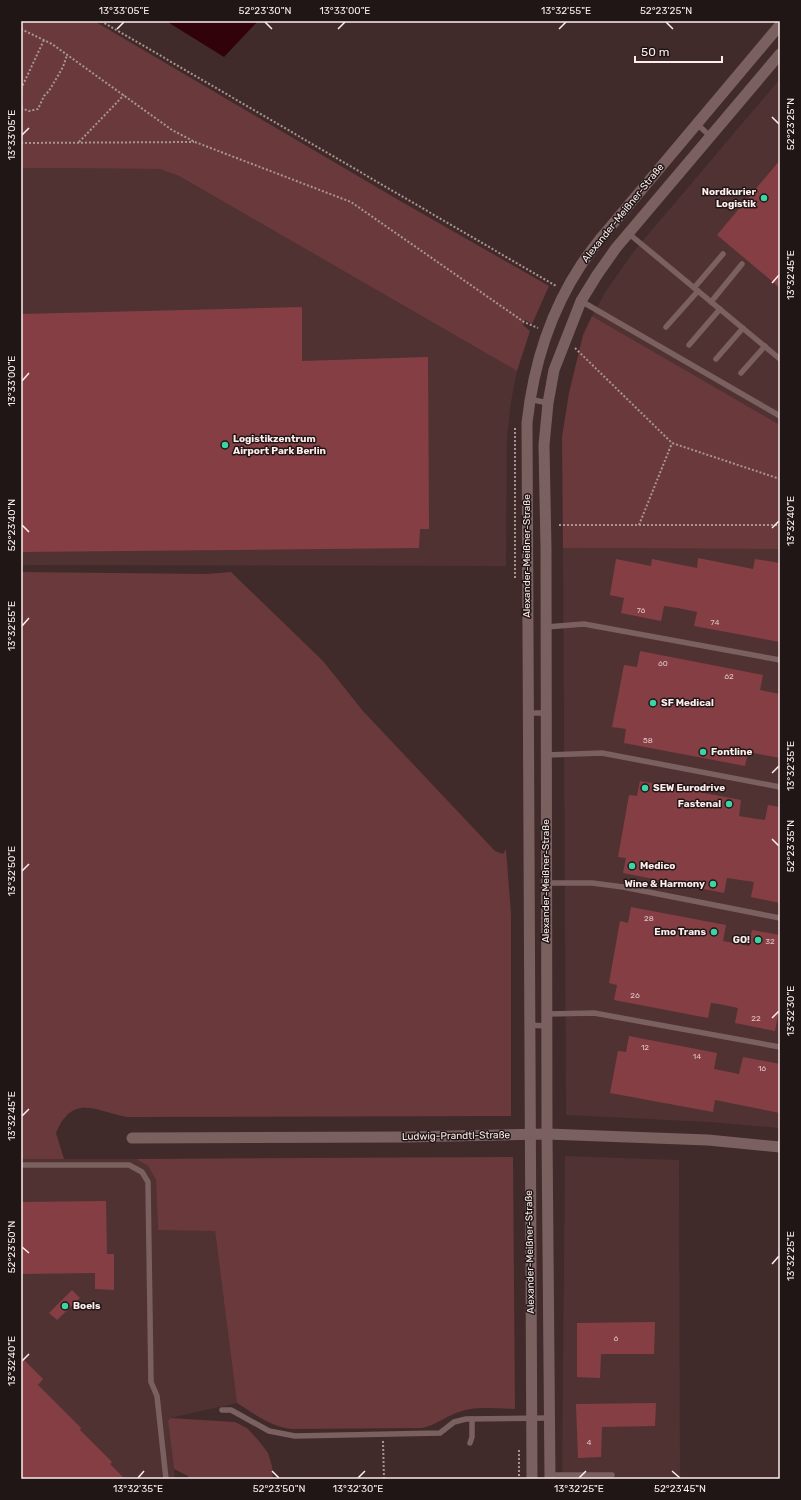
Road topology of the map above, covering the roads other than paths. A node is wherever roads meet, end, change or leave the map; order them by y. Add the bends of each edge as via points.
1 (780, 25) edge
2 (780, 54) edge
3 (697, 124) junction
4 (710, 136) junction
5 (628, 233) junction
6 (723, 254) dead end
7 (742, 264) dead end
8 (696, 289) junction
9 (582, 301) junction
10 (711, 302) junction
11 (720, 309) junction
12 (666, 327) dead end
13 (743, 328) junction
14 (689, 345) dead end
15 (765, 346) junction
16 (716, 358) dead end
17 (780, 358) edge
18 (741, 373) dead end
19 (529, 399) junction
20 (548, 403) junction
21 (780, 416) edge
22 (546, 627) junction
23 (780, 660) edge
24 (528, 713) junction
25 (545, 713) junction
26 (546, 755) junction
27 (780, 787) edge
28 (546, 883) junction
29 (780, 918) edge
30 (547, 1020) junction
31 (528, 1025) junction
32 (780, 1048) edge
33 (528, 1134) junction
34 (547, 1134) junction
35 (132, 1138) dead end
36 (780, 1147) edge
37 (21, 1165) edge
38 (222, 1410) dead end
39 (531, 1418) junction
40 (549, 1418) junction
41 (472, 1419) junction
42 (470, 1443) dead end
43 (612, 1475) dead end
44 (550, 1477) edge
45 (166, 1479) edge
46 (532, 1479) edge

1 - 3 street, Alexander-Meißner-Straße
2 - 4 street, Alexander-Meißner-Straße
3 - 4 lane
3 - 19 street, Alexander-Meißner-Straße via 581,265 565,292 548,332
4 - 5 street, Alexander-Meißner-Straße
5 - 8 lane
5 - 9 street, Alexander-Meißner-Straße via 600,270
6 - 8 lane
7 - 10 lane
8 - 10 lane
8 - 12 lane
9 - 20 street, Alexander-Meißner-Straße via 554,370
9 - 21 lane
10 - 11 lane
11 - 13 lane
11 - 14 lane
13 - 15 lane
13 - 16 lane
15 - 17 lane
15 - 18 lane
19 - 20 lane
19 - 24 street, Alexander-Meißner-Straße
20 - 22 street, Alexander-Meißner-Straße via 544,445
22 - 23 lane via 584,624
22 - 25 street, Alexander-Meißner-Straße
24 - 25 lane
24 - 31 street, Alexander-Meißner-Straße
25 - 26 street, Alexander-Meißner-Straße
26 - 27 lane via 602,754
26 - 28 street, Alexander-Meißner-Straße
28 - 29 lane via 592,883 623,887
28 - 30 street, Alexander-Meißner-Straße
30 - 31 lane
30 - 32 lane via 594,1013
30 - 34 street, Alexander-Meißner-Straße
31 - 33 street, Alexander-Meißner-Straße
33 - 34 street, Ludwig-Prandtl-Straße
33 - 35 street, Ludwig-Prandtl-Straße
33 - 39 street, Alexander-Meißner-Straße
34 - 36 street, Ludwig-Prandtl-Straße via 708,1140
34 - 40 street, Alexander-Meißner-Straße
37 - 45 lane via 129,1165 142,1172 148,1182 151,1382 157,1396
38 - 41 lane via 231,1410 269,1431 291,1435 440,1433 454,1422
39 - 40 lane
39 - 41 lane
39 - 46 street, Alexander-Meißner-Straße
40 - 44 street, Alexander-Meißner-Straße
41 - 42 lane
43 - 44 lane

